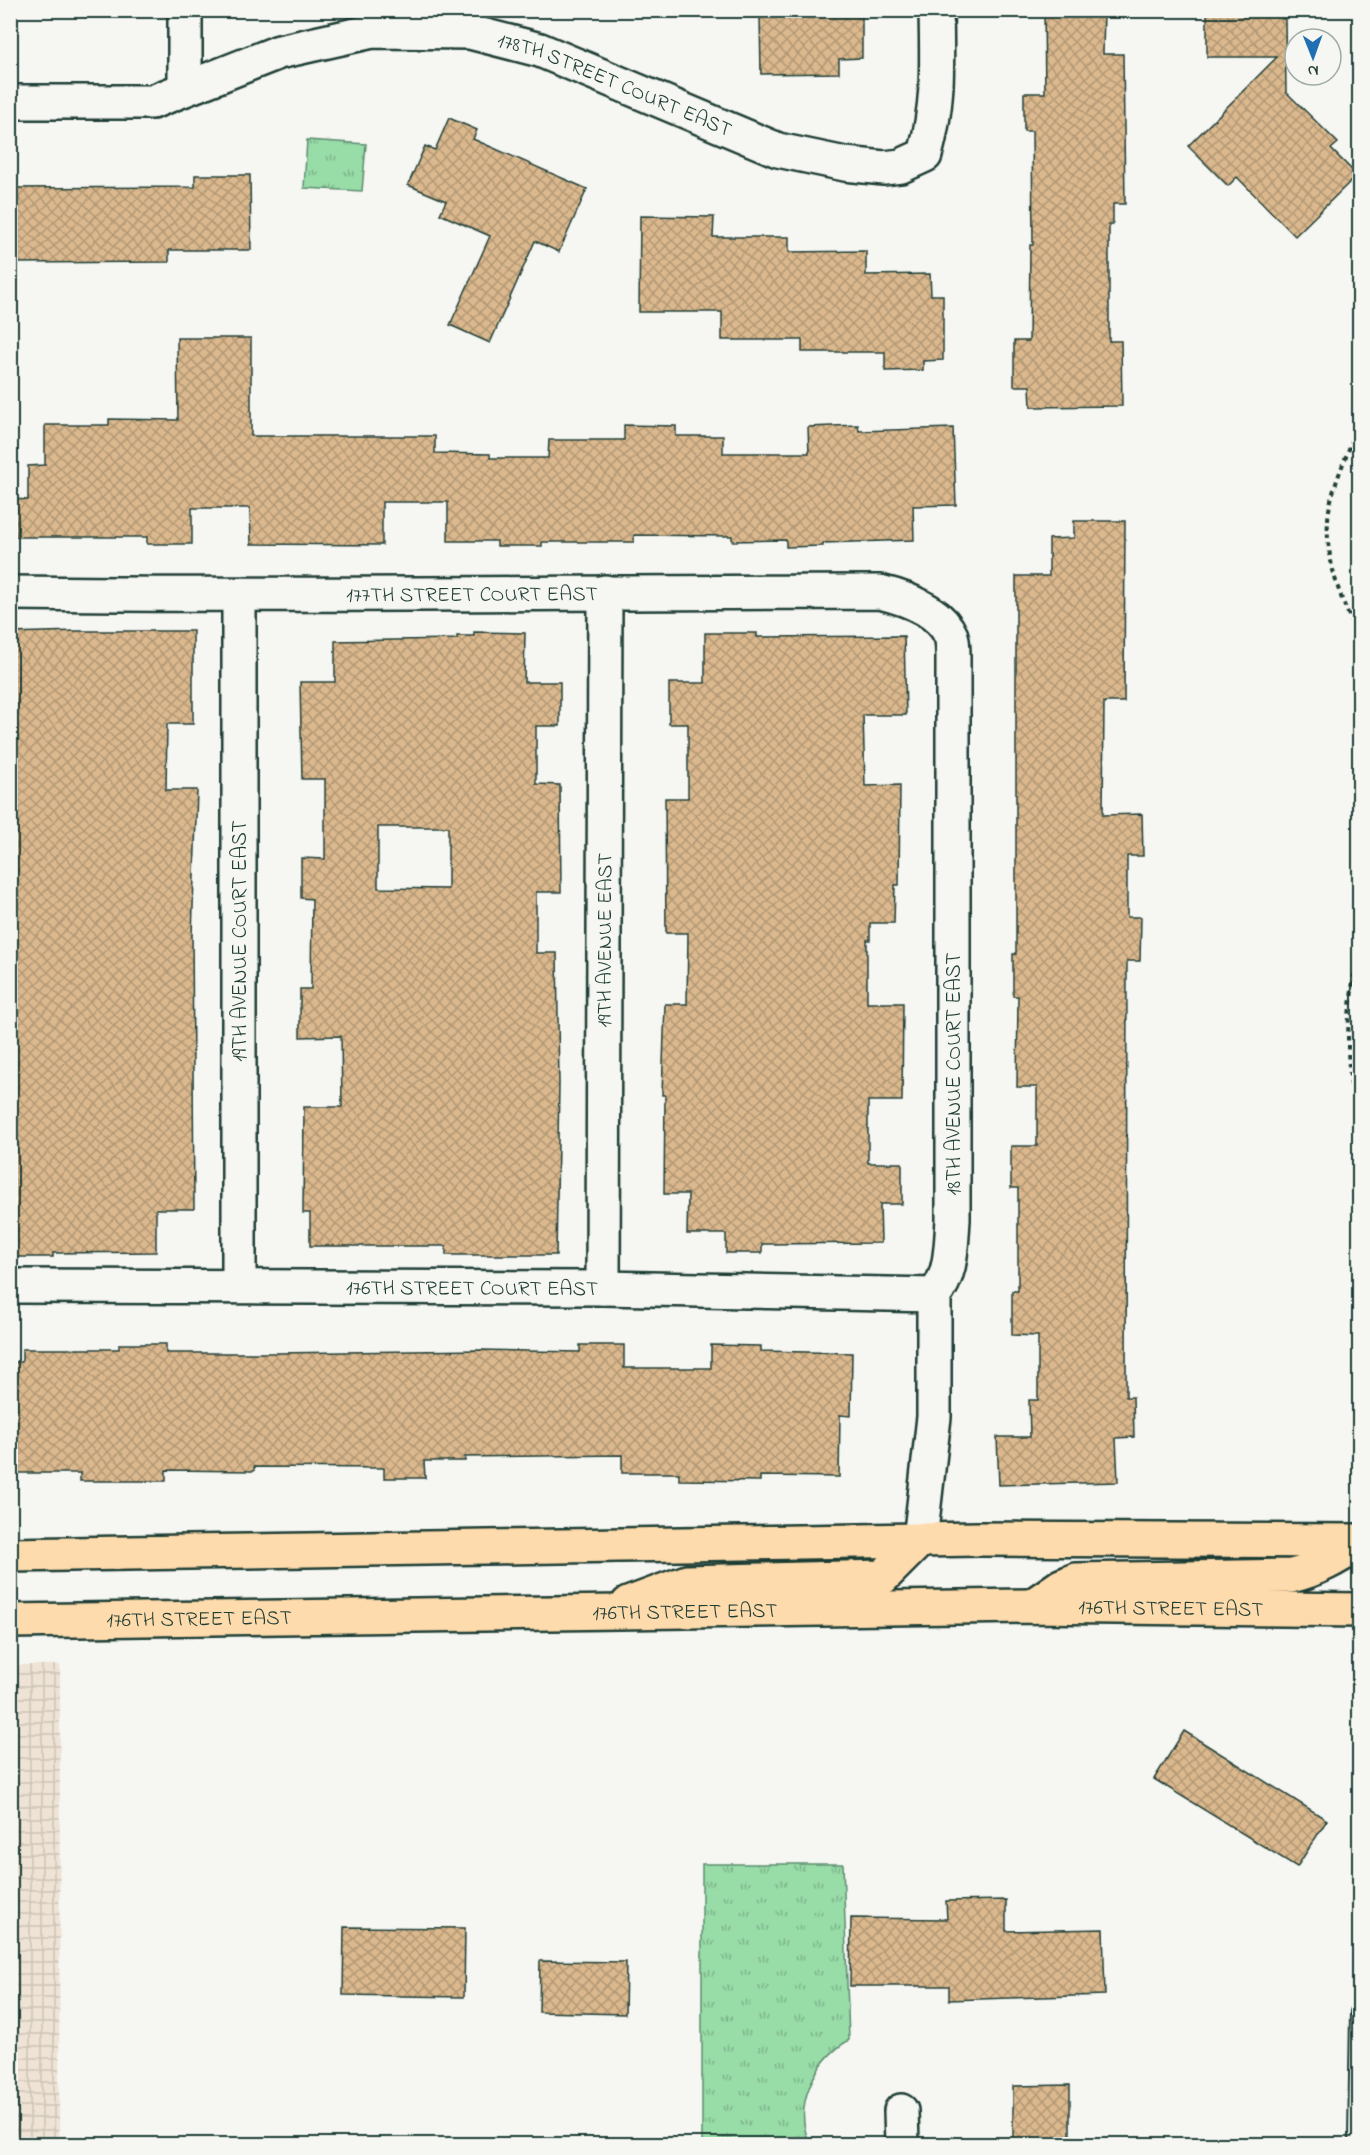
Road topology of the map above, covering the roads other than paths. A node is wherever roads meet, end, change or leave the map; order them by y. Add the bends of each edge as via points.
1 (185, 10) edge
2 (936, 10) edge
3 (185, 88) junction
4 (10, 102) edge
5 (605, 592) junction
6 (10, 593) edge
7 (239, 596) junction
8 (929, 610) joint
9 (10, 1286) edge
10 (239, 1286) junction
11 (603, 1288) junction
12 (934, 1295) junction
13 (920, 1540) junction
14 (1359, 1542) edge
15 (10, 1555) edge
16 (1032, 1606) junction
17 (1359, 1610) edge
18 (603, 1613) junction
19 (10, 1621) edge
20 (1359, 2013) edge
21 (901, 2111) dead end
22 (1358, 2138) edge
23 (902, 2145) edge

1 - 3 street
2 - 3 street, 178TH STREET COURT EAST via 935,120 925,155 901,166 884,168 778,150 540,50 470,32 373,31 279,52
3 - 4 street, 178TH STREET COURT EAST via 152,102
5 - 7 street, 177TH STREET COURT EAST
5 - 8 street, 177TH STREET COURT EAST via 880,592
5 - 11 street, 19TH AVENUE EAST
6 - 7 street, 177TH STREET COURT EAST
7 - 10 street, 19TH AVENUE COURT EAST
8 - 12 street, 18TH AVENUE COURT EAST via 951,636 953,656 953,1220 948,1265 942,1286
9 - 10 street, 176TH STREET COURT EAST
10 - 11 street, 176TH STREET COURT EAST
11 - 12 street, 176TH STREET COURT EAST
12 - 13 street, 18TH AVENUE COURT EAST via 934,1417
13 - 14 main road
13 - 15 main road
13 - 18 main road via 883,1577 687,1582
14 - 16 main road via 1332,1561 1291,1576 1076,1580
16 - 17 main road, 176TH STREET EAST
16 - 18 main road, 176TH STREET EAST
18 - 19 main road, 176TH STREET EAST
20 - 22 lane
21 - 23 street

